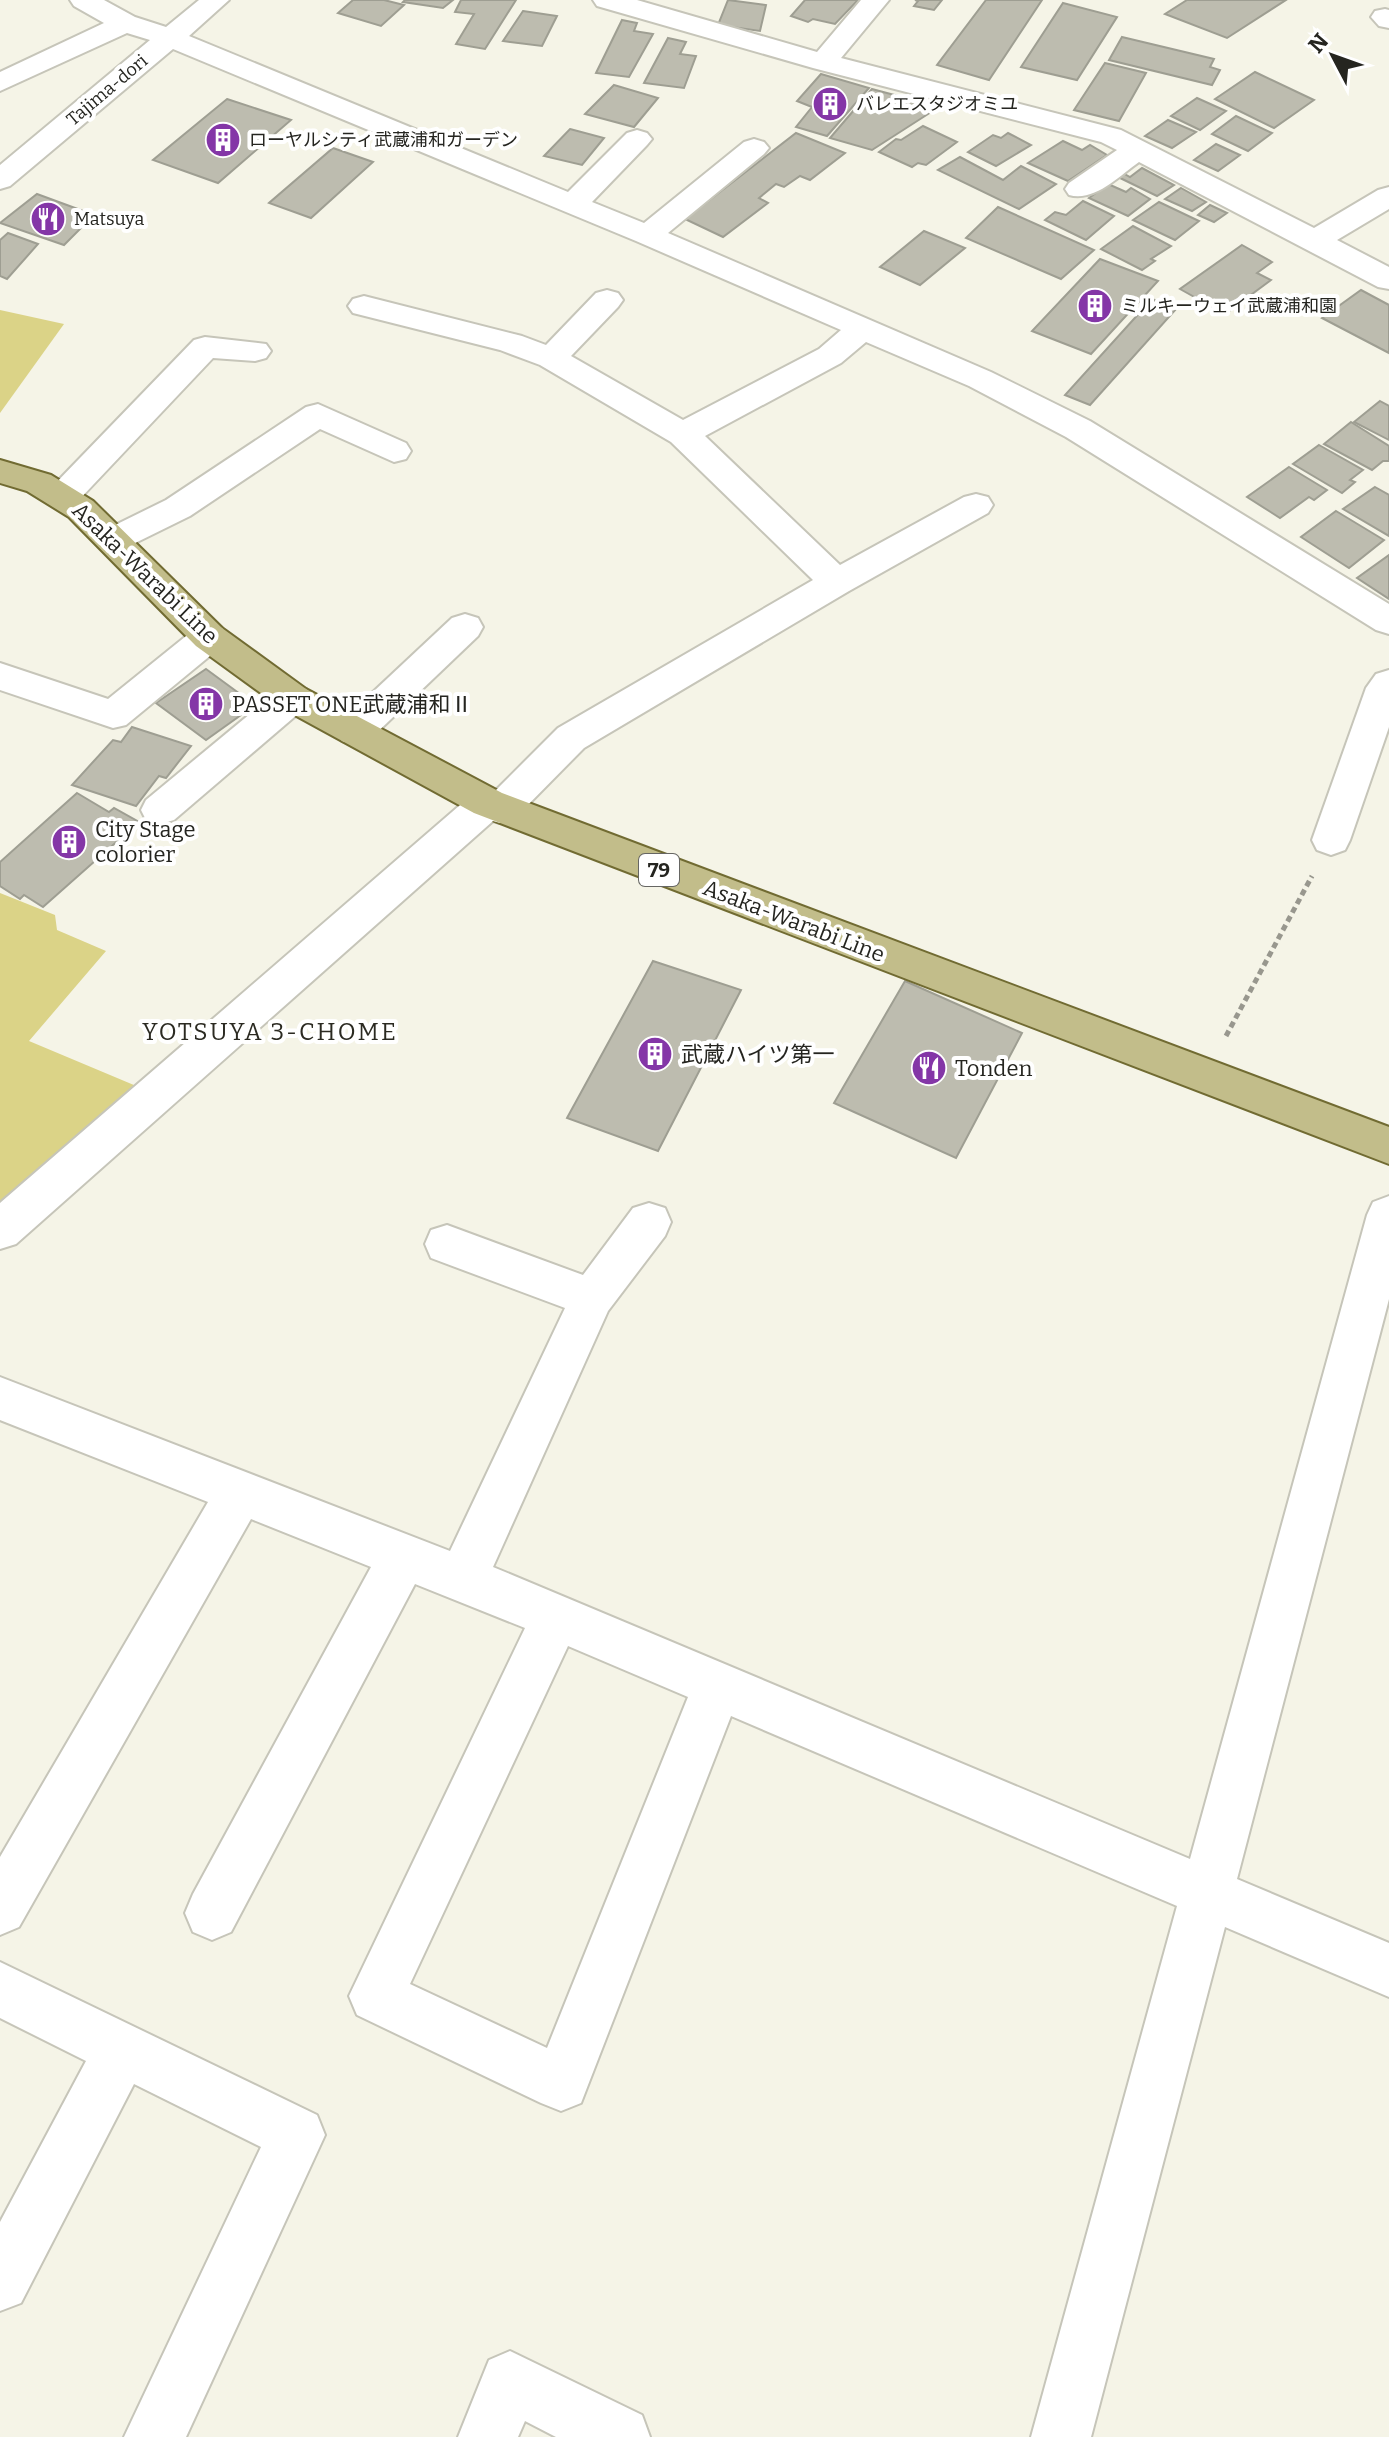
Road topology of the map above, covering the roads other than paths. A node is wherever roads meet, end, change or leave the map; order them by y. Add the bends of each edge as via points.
1 (84, 0) edge
2 (215, 0) edge
3 (607, 0) edge
4 (875, 0) edge
5 (125, 23) junction
6 (171, 38) junction
7 (823, 62) junction
8 (0, 83) edge
9 (637, 139) dead end
10 (754, 148) dead end
11 (1137, 150) junction
12 (0, 180) edge
13 (1080, 189) dead end
14 (1389, 196) edge
15 (573, 204) junction
16 (647, 235) junction
17 (1315, 240) junction
18 (1389, 280) edge
19 (607, 300) dead end
20 (364, 306) dead end
21 (863, 328) junction
22 (255, 351) dead end
23 (551, 358) junction
24 (683, 434) junction
25 (394, 451) dead end
26 (0, 471) edge
27 (63, 496) junction
28 (976, 505) dead end
29 (113, 540) junction
30 (837, 582) junction
31 (1389, 621) edge
32 (465, 627) dead end
33 (209, 637) junction
34 (0, 676) edge
35 (1389, 683) edge
36 (293, 698) junction
37 (355, 731) junction
38 (494, 806) junction
39 (160, 810) dead end
40 (1331, 840) road end
41 (1389, 1146) edge
42 (1389, 1215) edge
43 (649, 1222) dead end
44 (0, 1230) edge
45 (447, 1244) dead end
46 (592, 1298) junction
47 (0, 1398) edge
48 (241, 1491) junction
49 (404, 1555) junction
50 (462, 1580) junction
51 (556, 1616) junction
52 (718, 1685) junction
53 (1208, 1891) junction
54 (0, 1908) edge
55 (212, 1913) dead end
56 (1389, 1970) edge
57 (0, 1989) edge
58 (122, 2050) junction
59 (0, 2282) edge
60 (154, 2437) edge
61 (488, 2437) edge
62 (620, 2437) edge
63 (1061, 2437) edge

1 - 5 street
2 - 6 street, Tajima-dori
3 - 7 street
4 - 7 street
5 - 6 street
5 - 8 street
6 - 12 street, Tajima-dori
6 - 15 street
7 - 11 street via 1111,136
9 - 15 street
10 - 16 street
11 - 13 street
11 - 17 street
14 - 17 street
15 - 16 street
16 - 21 street
17 - 18 street
19 - 23 street
20 - 23 street
21 - 24 street via 830,356
21 - 31 street via 1078,429
22 - 27 street via 205,347
23 - 24 street
24 - 30 street
25 - 29 street via 318,415 178,508
26 - 27 main road, Asaka-Warabi Line / 79
27 - 29 main road, Asaka-Warabi Line / 79
28 - 30 street
29 - 33 main road, Asaka-Warabi Line / 79
30 - 38 street via 571,738
32 - 37 street
33 - 34 street via 113,715
33 - 36 main road, Asaka-Warabi Line / 79
35 - 40 street
36 - 37 main road, Asaka-Warabi Line / 79
36 - 39 street
37 - 38 main road, Asaka-Warabi Line / 79
38 - 41 main road, Asaka-Warabi Line / 79
38 - 44 street
42 - 53 street
43 - 46 street
45 - 46 street
46 - 50 street
47 - 48 street
48 - 49 street
48 - 54 street
49 - 50 street
49 - 55 street
50 - 51 street
51 - 52 street
51 - 52 street via 376,1996 561,2083
52 - 53 street
53 - 56 street
53 - 63 street
57 - 58 street
58 - 59 street
58 - 60 street via 297,2135
61 - 62 street via 510,2381

